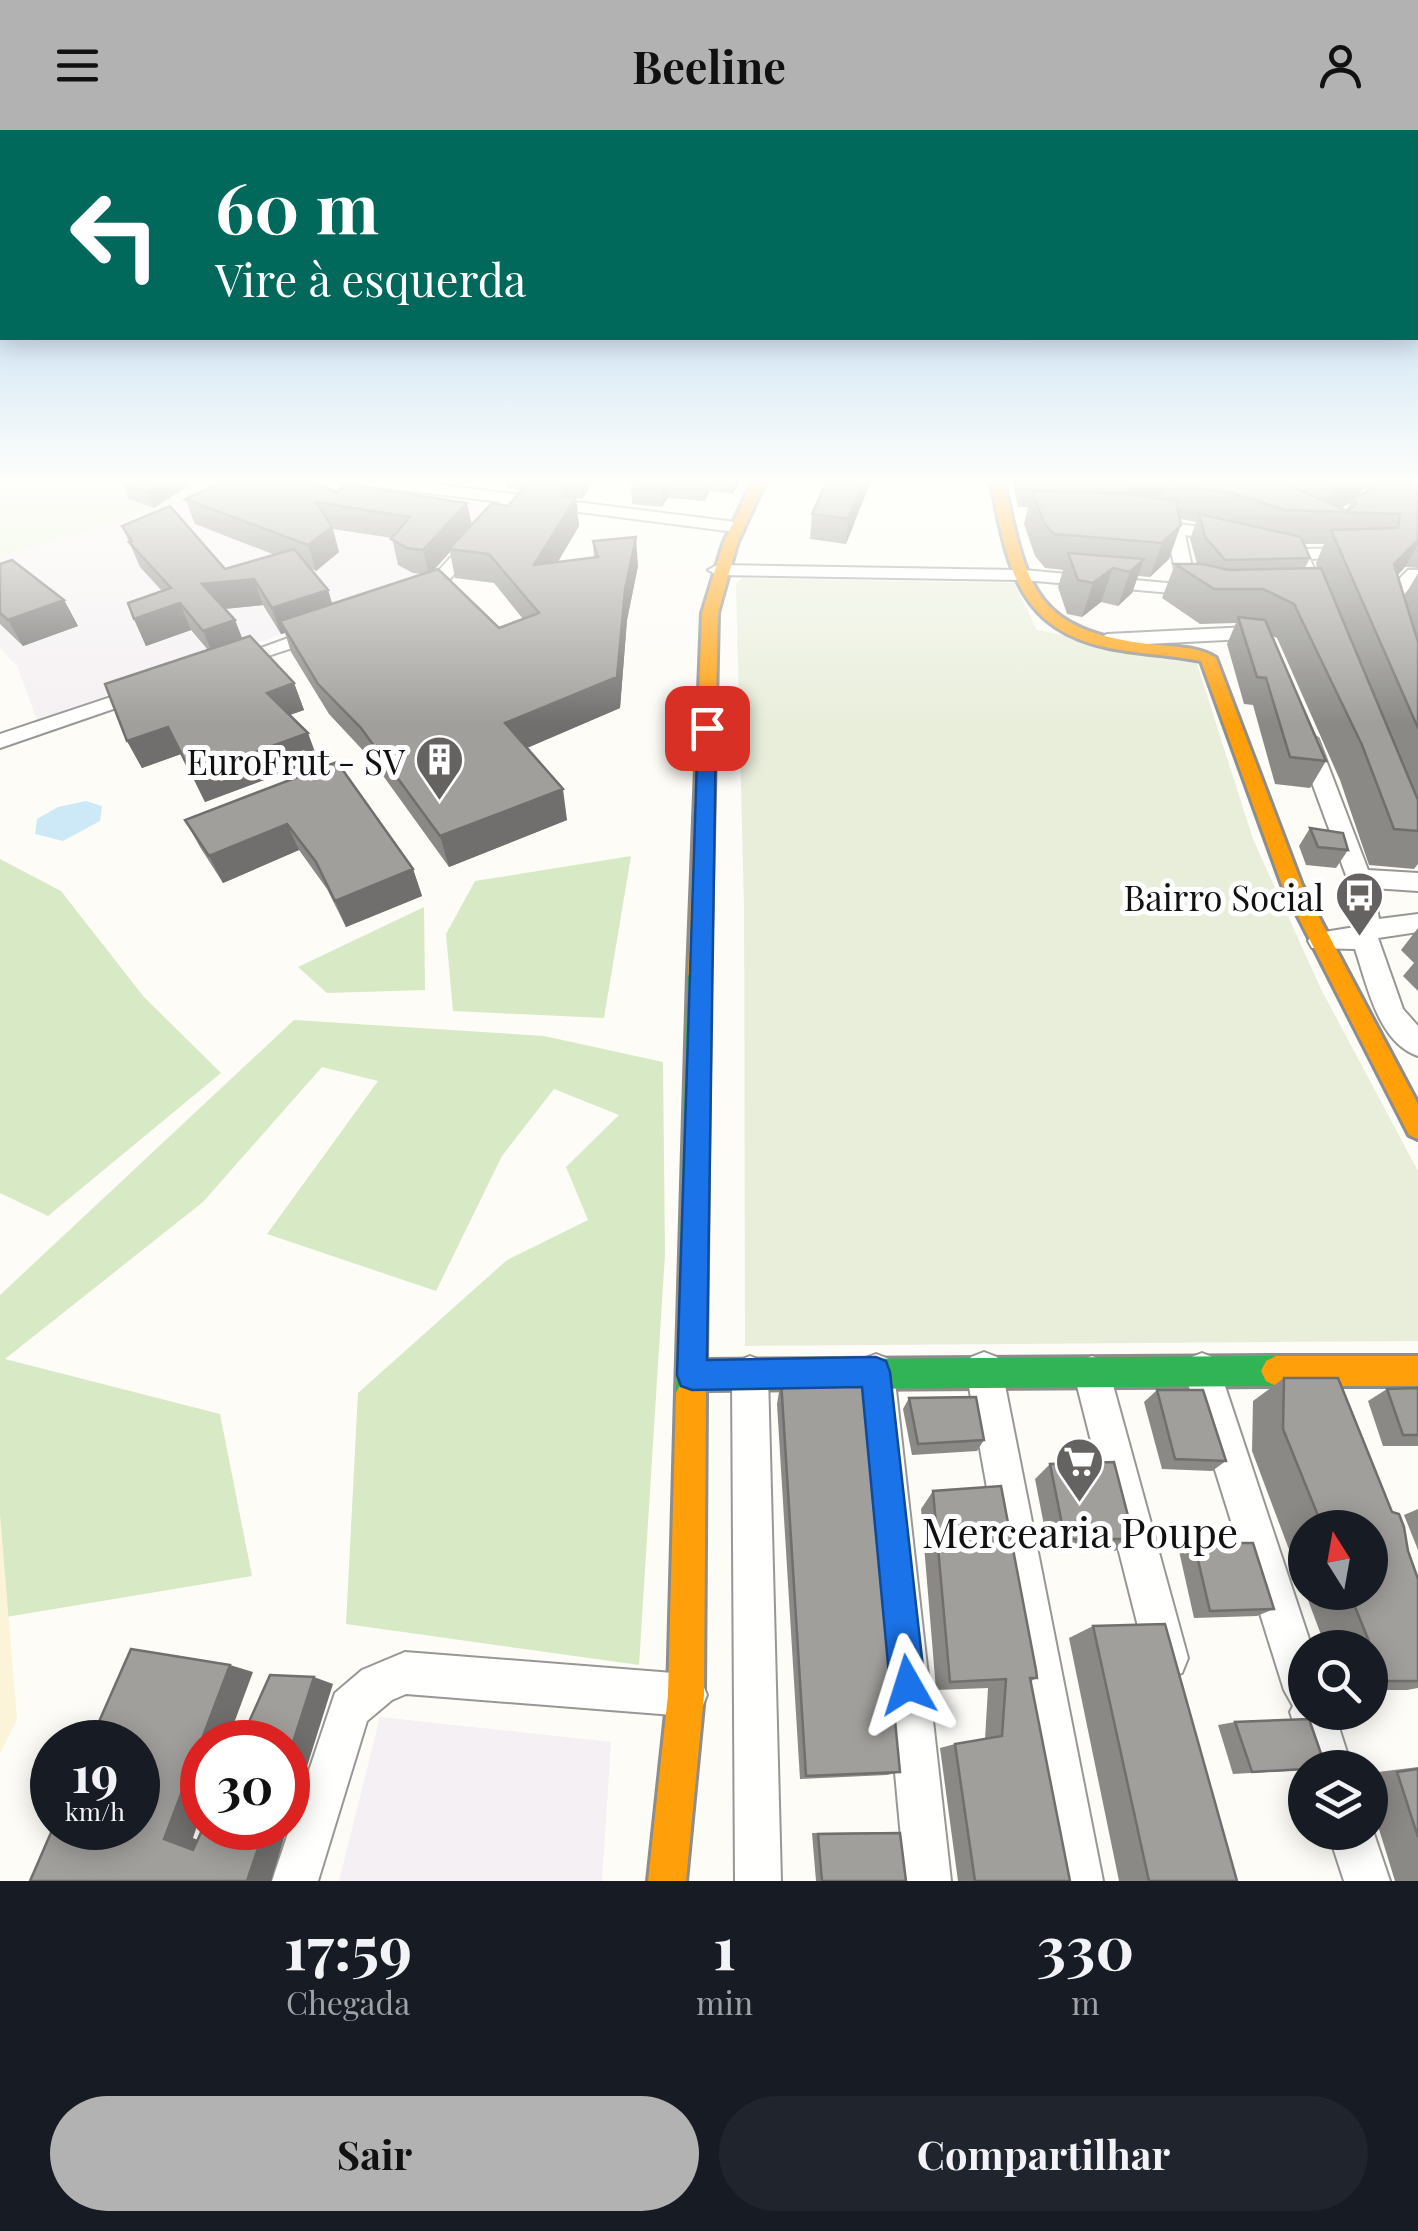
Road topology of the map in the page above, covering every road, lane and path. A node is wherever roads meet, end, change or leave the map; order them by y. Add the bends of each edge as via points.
1 (458, 560) edge
2 (722, 560) edge
3 (1021, 560) edge
4 (1182, 560) edge
5 (1302, 560) edge
6 (718, 570) junction
7 (1411, 572) edge
8 (1024, 574) junction
9 (1188, 588) junction
10 (1299, 593) edge
11 (1214, 595) edge
12 (390, 608) edge
13 (337, 626) edge
14 (1398, 635) edge
15 (1107, 640) junction
16 (1271, 655) edge
17 (213, 669) edge
18 (160, 687) edge
19 (1298, 716) edge
20 (0, 740) edge
21 (1359, 878) junction
22 (1418, 882) edge
23 (1418, 923) edge
24 (1366, 933) junction
25 (1321, 941) junction
26 (1404, 1011) edge
27 (1360, 1016) junction
28 (1418, 1044) edge
29 (1418, 1128) edge
30 (984, 1370) junction
31 (1202, 1371) junction
32 (1418, 1371) edge
33 (876, 1372) junction
34 (750, 1374) junction
35 (1092, 1374) junction
36 (692, 1375) junction
37 (1288, 1637) edge
38 (1176, 1693) edge
39 (686, 1696) junction
40 (1357, 1850) edge
41 (295, 1881) edge
42 (667, 1881) edge
43 (758, 1881) edge
44 (928, 1881) edge
45 (1080, 1881) edge
46 (1367, 1881) edge

1 - 12 street via 426,595
2 - 6 street
3 - 8 street
4 - 9 street
5 - 10 street via 1316,592
6 - 8 street
6 - 36 street via 710,613
7 - 14 street via 1388,600
8 - 9 street
8 - 15 street via 1048,619
9 - 11 street
13 - 17 street
15 - 16 street via 1248,633 1264,640
15 - 25 street via 1208,658 1292,884
18 - 20 street
19 - 21 street
21 - 22 street
21 - 24 street
23 - 24 street
24 - 25 street
24 - 26 street
25 - 27 street
26 - 27 street
26 - 28 street
27 - 29 street
30 - 33 street
30 - 35 street
30 - 45 street
31 - 32 street via 1322,1389
31 - 35 street
31 - 37 street
33 - 34 street
33 - 44 street
34 - 36 street
34 - 43 street
35 - 38 street
36 - 39 street
39 - 41 street via 405,1673 376,1685 350,1708
39 - 42 street
40 - 46 street

